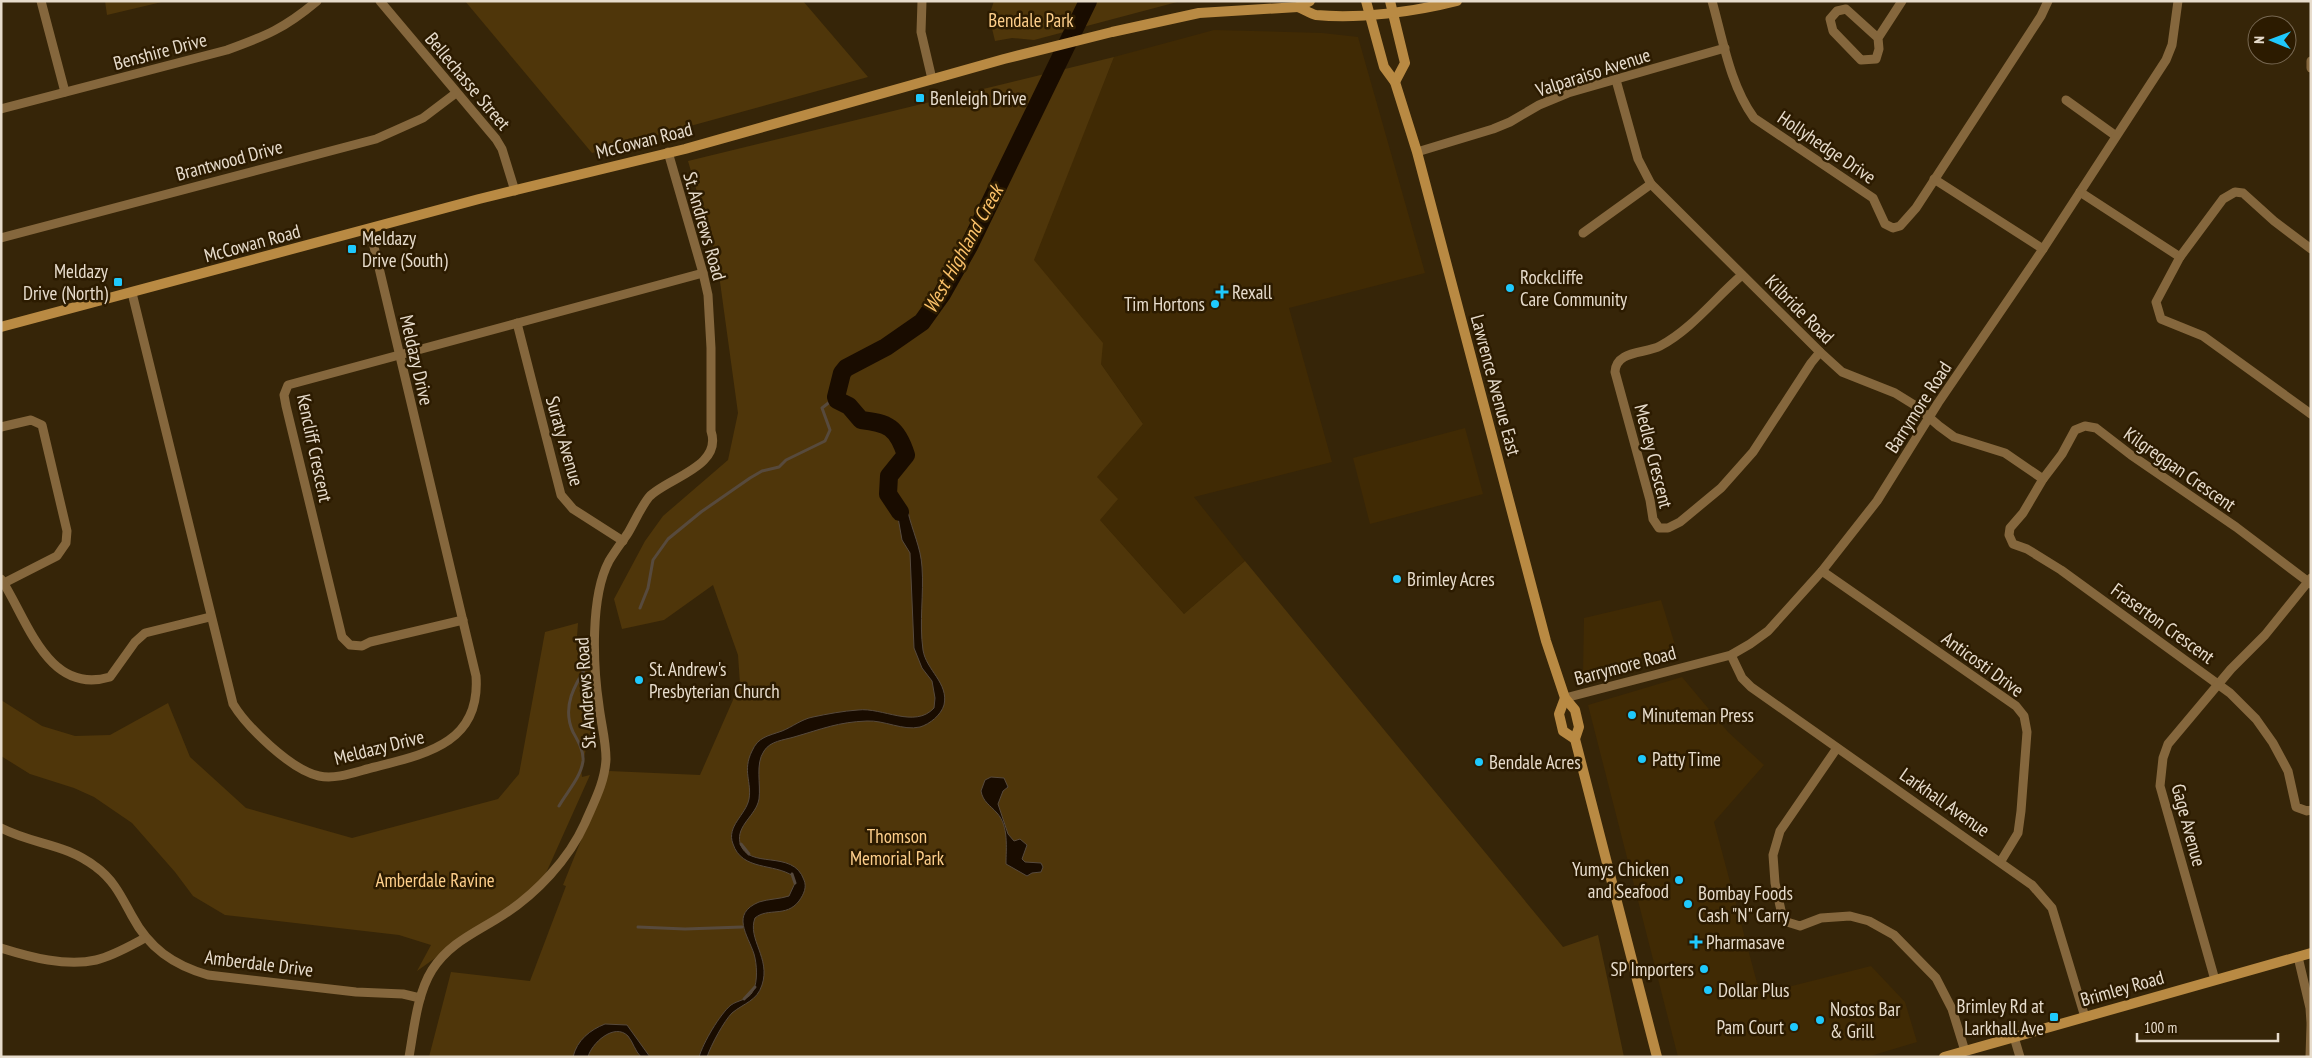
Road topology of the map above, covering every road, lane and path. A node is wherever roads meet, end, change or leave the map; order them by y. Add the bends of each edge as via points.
1 (41, 1) edge
2 (317, 1) edge
3 (380, 1) edge
4 (922, 1) edge
5 (1237, 1) edge
6 (1310, 1) edge
7 (1366, 1) edge
8 (1390, 1) edge
9 (1457, 1) edge
10 (1712, 1) edge
11 (1902, 1) edge
12 (2048, 1) edge
13 (2178, 1) edge
14 (1298, 7) junction
15 (1227, 10) junction
16 (1393, 12) junction
17 (1369, 14) junction
18 (1878, 38) junction
19 (1725, 48) junction
20 (2311, 62) edge
21 (2311, 68) edge
22 (932, 79) junction
23 (1616, 80) junction
24 (1395, 82) junction
25 (65, 92) junction
26 (456, 93) junction
27 (2066, 100) dead end
28 (1, 109) edge
29 (2116, 136) junction
30 (668, 152) junction
31 (1417, 152) junction
32 (1934, 179) junction
33 (1651, 184) junction
34 (514, 191) junction
35 (2080, 192) junction
36 (370, 230) junction
37 (1584, 233) dead end
38 (1, 238) edge
39 (2311, 248) edge
40 (2043, 249) junction
41 (2180, 257) junction
42 (703, 272) junction
43 (1742, 275) junction
44 (132, 293) junction
45 (517, 323) junction
46 (1, 328) edge
47 (1820, 352) junction
48 (399, 354) junction
49 (2311, 414) edge
50 (1929, 416) junction
51 (1, 427) edge
52 (2043, 479) junction
53 (623, 541) junction
54 (1822, 571) junction
55 (3, 581) edge
56 (2310, 581) edge
57 (210, 617) junction
58 (463, 620) junction
59 (1731, 655) junction
60 (2218, 683) junction
61 (1565, 698) junction
62 (1575, 739) junction
63 (1837, 748) junction
64 (2311, 810) edge
65 (1, 828) edge
66 (2002, 861) junction
67 (145, 938) junction
68 (1, 948) edge
69 (2311, 953) edge
70 (2298, 957) junction
71 (2215, 980) junction
72 (420, 998) junction
73 (2085, 1017) junction
74 (2311, 1024) edge
75 (2014, 1037) junction
76 (1966, 1051) junction
77 (409, 1057) edge
78 (1657, 1057) edge
79 (1944, 1057) edge
80 (2020, 1057) edge
81 (2310, 1057) edge

1 - 25 street
2 - 25 street, Benshire Drive via 289,24 227,50
3 - 26 street, Bellechasse Street
4 - 22 street via 921,32
5 - 15 main road
6 - 14 main road, McCowan Road
7 - 17 main road, Lawrence Avenue East
8 - 16 main road
9 - 16 main road, McCowan Road
10 - 19 street, Hollyhedge Drive
11 - 18 street
12 - 32 street, Hollyhedge Drive
13 - 29 street, Barrymore Road via 2172,45 2166,60
14 - 15 main road, McCowan Road
14 - 17 main road, McCowan Road via 1314,14
15 - 22 main road, McCowan Road via 1177,17
16 - 17 main road, McCowan Road
16 - 24 main road via 1405,63
17 - 24 main road, Lawrence Avenue East via 1384,67
18 - 18 street via 1880,49 1876,59 1862,60 1833,31 1830,19 1837,10 1846,9
19 - 23 street, Valparaiso Avenue
19 - 32 street, Hollyhedge Drive via 1745,105 1754,118 1873,198 1885,224 1893,228 1900,226
20 - 21 street
22 - 30 main road, McCowan Road
23 - 31 street, Valparaiso Avenue via 1555,98 1493,129
23 - 33 street, Kilbride Road via 1638,159
24 - 31 main road, Lawrence Avenue East
25 - 28 street, Benshire Drive
26 - 34 street, Bellechasse Street via 489,129 502,149
26 - 38 street, Brantwood Drive via 423,118 376,139
27 - 29 street
29 - 35 street, Barrymore Road
30 - 34 main road, McCowan Road
30 - 42 street, St. Andrews Road
31 - 61 main road, Lawrence Avenue East via 1546,642
32 - 40 street
33 - 37 street
33 - 43 street, Kilbride Road
34 - 36 main road, McCowan Road
35 - 40 street, Barrymore Road
35 - 41 street
36 - 44 main road, McCowan Road
36 - 48 street, Meldazy Drive
39 - 41 street via 2248,197 2236,192 2223,199
40 - 50 street, Barrymore Road
41 - 49 street via 2156,302 2162,319 2203,336
42 - 45 street, Kencliff Crescent
42 - 53 street, St. Andrews Road via 708,295 711,431 714,439 700,464 649,498
43 - 47 street, Kilbride Road
43 - 47 street, Medley Crescent via 1676,336 1660,346 1621,358 1615,364 1653,519 1659,528 1680,522 1721,488 1754,452
44 - 46 main road, McCowan Road
44 - 57 street, Meldazy Drive
45 - 48 street, Kencliff Crescent
45 - 53 street, Suraty Avenue via 560,495 573,509
47 - 50 street, Kilbride Road via 1842,372 1895,393
48 - 58 street, Meldazy Drive
48 - 58 street, Kencliff Crescent via 294,382 288,385 284,394 338,623 342,636 355,647
50 - 52 street, Kilbride Road via 1954,437 2004,453
50 - 54 street, Barrymore Road via 1877,501
51 - 55 street via 31,420 42,425 67,531 66,543 57,556
52 - 56 street, Kilgreggan Crescent via 2075,430 2085,426 2096,428
52 - 60 street, Fraserton Crescent via 2010,528 2013,544 2061,570
53 - 72 street, St. Andrews Road via 600,582 598,594 595,662 606,759 600,787 580,833 561,861 533,890 504,914 465,936 448,951 431,972
54 - 59 street, Barrymore Road via 1768,631
54 - 66 street, Anticosti Drive via 2016,706 2024,716 2027,732 2018,833
55 - 57 street via 38,645 51,662 61,671 85,679 110,678 135,642 145,634
56 - 60 street, Gage Avenue via 2265,635
57 - 58 street, Meldazy Drive via 233,704 243,720 297,766 325,776 428,753 462,728 471,713 477,689
59 - 61 street, Barrymore Road
59 - 63 street, Larkhall Avenue via 1742,678 1751,686
60 - 64 street, Fraserton Crescent via 2256,720 2273,743 2288,771 2296,807
60 - 71 street, Gage Avenue via 2168,744 2160,786
61 - 62 main road, Lawrence Avenue East via 1575,710 1579,727
61 - 62 main road, Lawrence Avenue East via 1559,714 1563,731
62 - 78 main road, Lawrence Avenue East
63 - 66 street, Larkhall Avenue
63 - 76 street via 1780,831 1773,855 1782,915 1797,926 1822,918 1850,916 1869,921 1894,935 1936,978 1952,1009
65 - 67 street, Amberdale Drive via 76,852 97,867 114,885
66 - 73 street, Larkhall Avenue via 2032,885 2052,908
67 - 68 street via 113,954 87,962 53,960
67 - 72 street, Amberdale Drive via 168,960 208,975
69 - 70 main road, Brimley Road
70 - 71 main road, Brimley Road
70 - 74 street
71 - 73 main road, Brimley Road
72 - 77 street, St. Andrews Road
73 - 75 main road, Brimley Road
74 - 81 street
75 - 76 main road, Brimley Road
75 - 80 street
76 - 79 main road, Brimley Road

